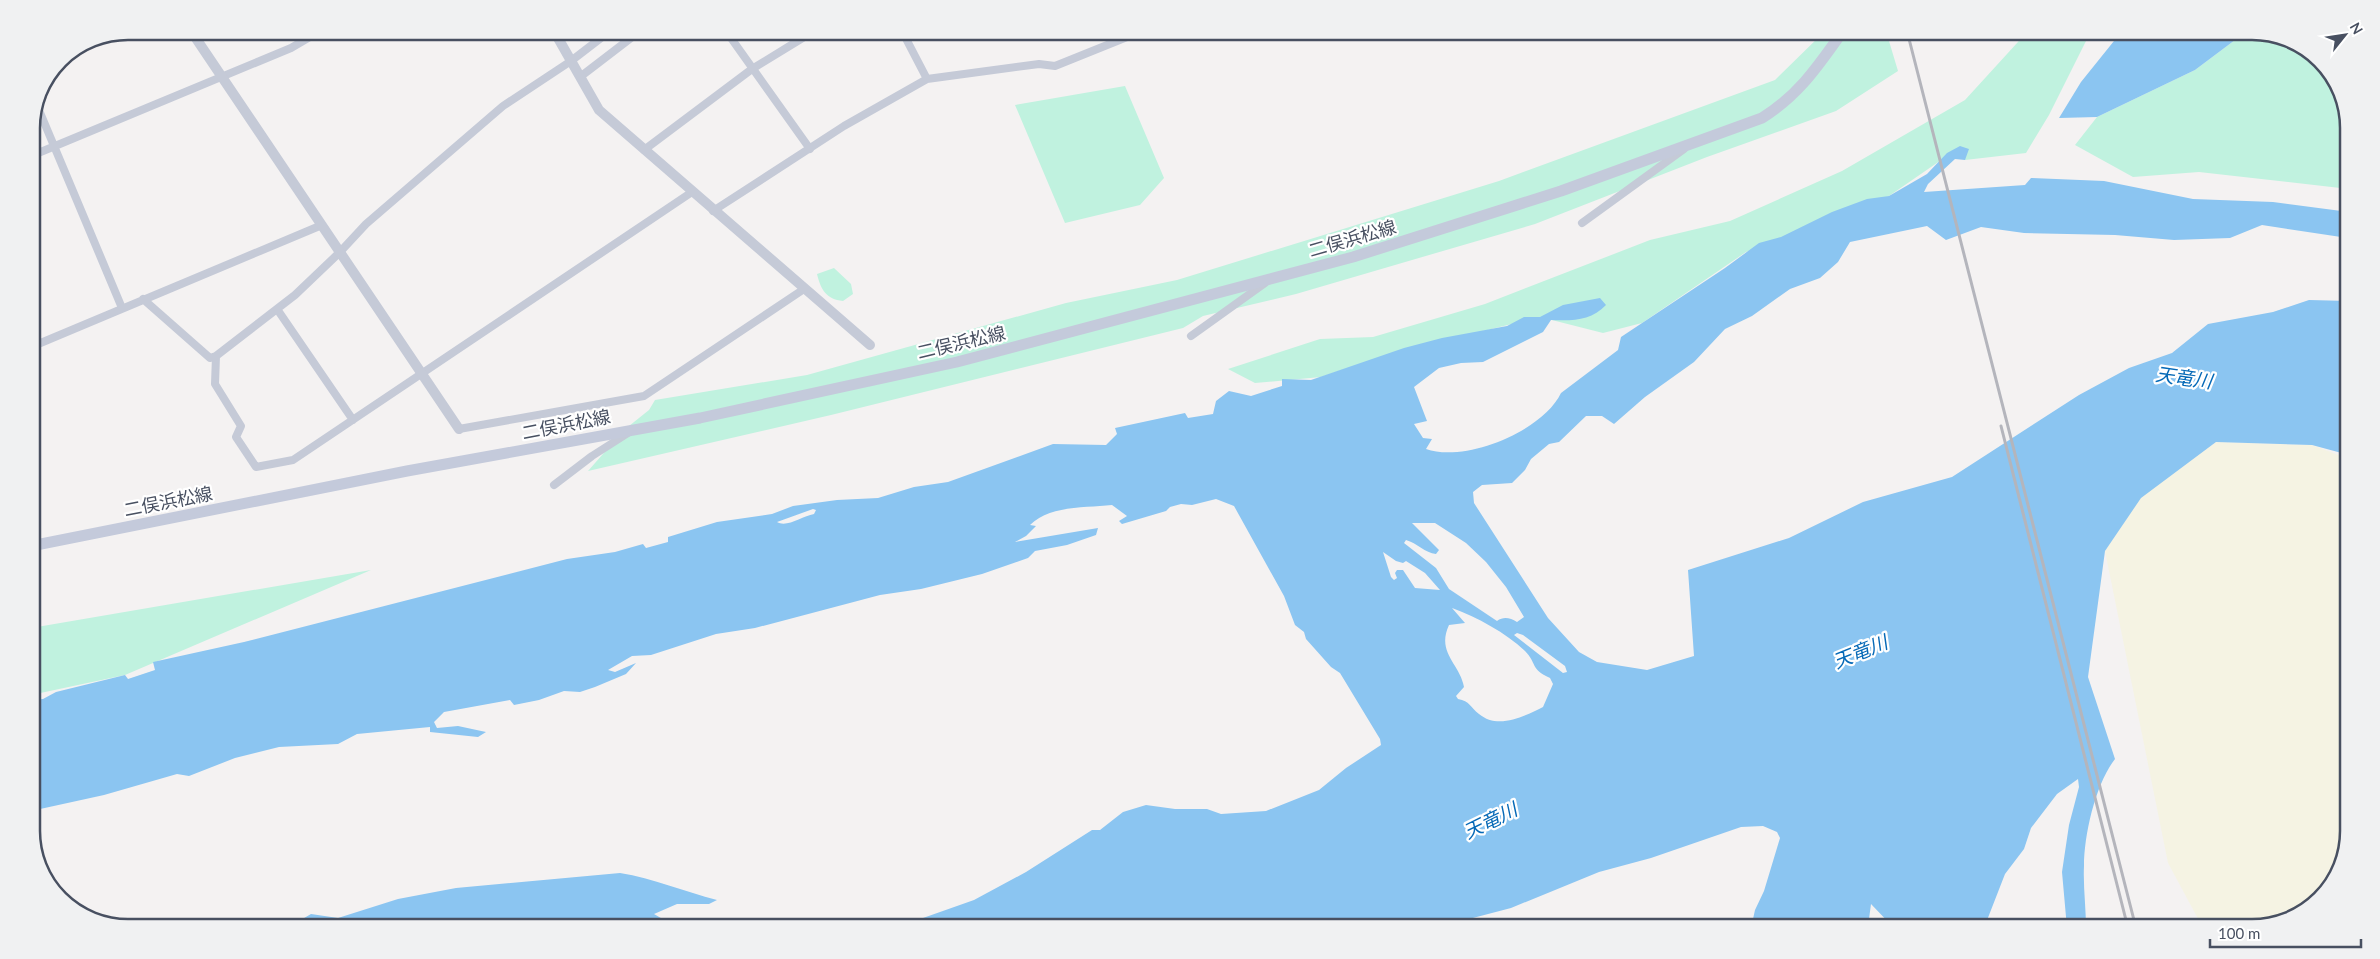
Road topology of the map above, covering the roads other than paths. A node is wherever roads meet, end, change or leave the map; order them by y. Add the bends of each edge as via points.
1 (198, 40) edge
2 (305, 40) edge
3 (559, 40) edge
4 (597, 40) edge
5 (628, 40) edge
6 (732, 40) edge
7 (799, 40) edge
8 (907, 40) edge
9 (1120, 40) edge
10 (1836, 40) edge
11 (570, 62) junction
12 (752, 69) junction
13 (580, 76) junction
14 (222, 77) junction
15 (927, 79) junction
16 (41, 115) edge
17 (54, 146) junction
18 (1689, 146) junction
19 (810, 149) junction
20 (644, 150) junction
21 (40, 152) edge
22 (692, 192) junction
23 (713, 210) junction
24 (1582, 223) dead end
25 (322, 225) junction
26 (340, 252) junction
27 (1270, 279) junction
28 (804, 289) junction
29 (143, 300) junction
30 (122, 308) junction
31 (276, 309) junction
32 (1191, 336) dead end
33 (40, 344) edge
34 (870, 345) dead end
35 (216, 356) junction
36 (423, 374) junction
37 (353, 420) junction
38 (636, 428) junction
39 (459, 429) joint
40 (554, 485) dead end
41 (40, 544) edge

1 - 14 street
2 - 14 street
3 - 11 street
4 - 11 street
5 - 13 street
6 - 12 street
7 - 12 street
8 - 15 street
9 - 15 street via 1055,66 1039,64
10 - 18 main road, 二俣浜松線 via 1803,86 1781,106 1762,118
11 - 13 street
11 - 26 street via 504,106 366,224
12 - 19 street
12 - 20 street
13 - 20 street via 599,110
14 - 17 street
14 - 25 street
15 - 19 street
16 - 17 street
17 - 21 street
17 - 30 street
18 - 24 street
18 - 27 main road, 二俣浜松線 via 1505,209 1353,257
19 - 23 street
20 - 22 street
22 - 23 street
22 - 36 street
23 - 28 street
25 - 26 street
25 - 29 street
26 - 31 street
26 - 36 street
27 - 32 street
27 - 38 main road, 二俣浜松線 via 957,362 700,418
28 - 34 street
28 - 39 street via 644,396
29 - 30 street
29 - 35 street via 210,358
30 - 33 street
31 - 35 street
31 - 37 street
35 - 37 street via 215,384 241,426 236,437 256,467 293,460
36 - 37 street
36 - 39 street
38 - 40 street
38 - 41 main road, 二俣浜松線

